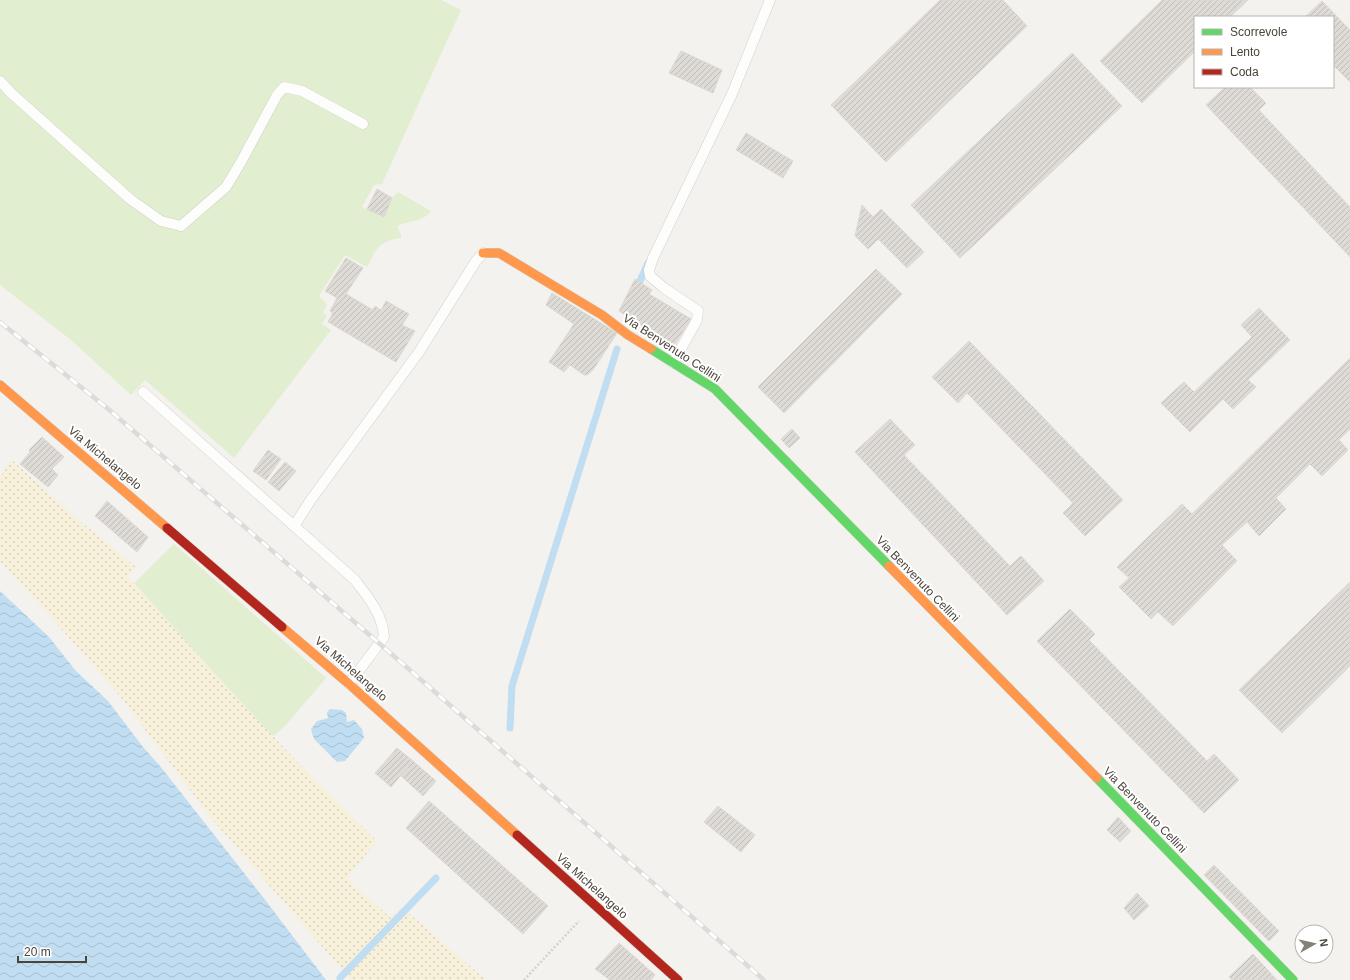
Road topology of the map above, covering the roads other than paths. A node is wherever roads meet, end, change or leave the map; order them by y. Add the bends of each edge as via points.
1 (770, 0) edge
2 (0, 81) edge
3 (363, 124) dead end
4 (483, 252) joint
5 (673, 363) junction
6 (0, 385) edge
7 (143, 392) dead end
8 (294, 526) junction
9 (349, 684) junction
10 (678, 980) edge
11 (1293, 980) edge

1 - 5 lane via 732,94 652,258 650,276 698,311 697,320
2 - 3 lane via 130,198 161,221 181,226 226,187 277,95 284,87 302,91
4 - 5 street, Via Benvenuto Cellini via 499,253 602,315 628,335
4 - 8 lane via 419,352
5 - 11 street, Via Benvenuto Cellini via 715,389
6 - 9 street, Via Michelangelo
7 - 8 lane
8 - 9 lane via 356,580 374,606 384,628 384,637
9 - 10 street, Via Michelangelo

